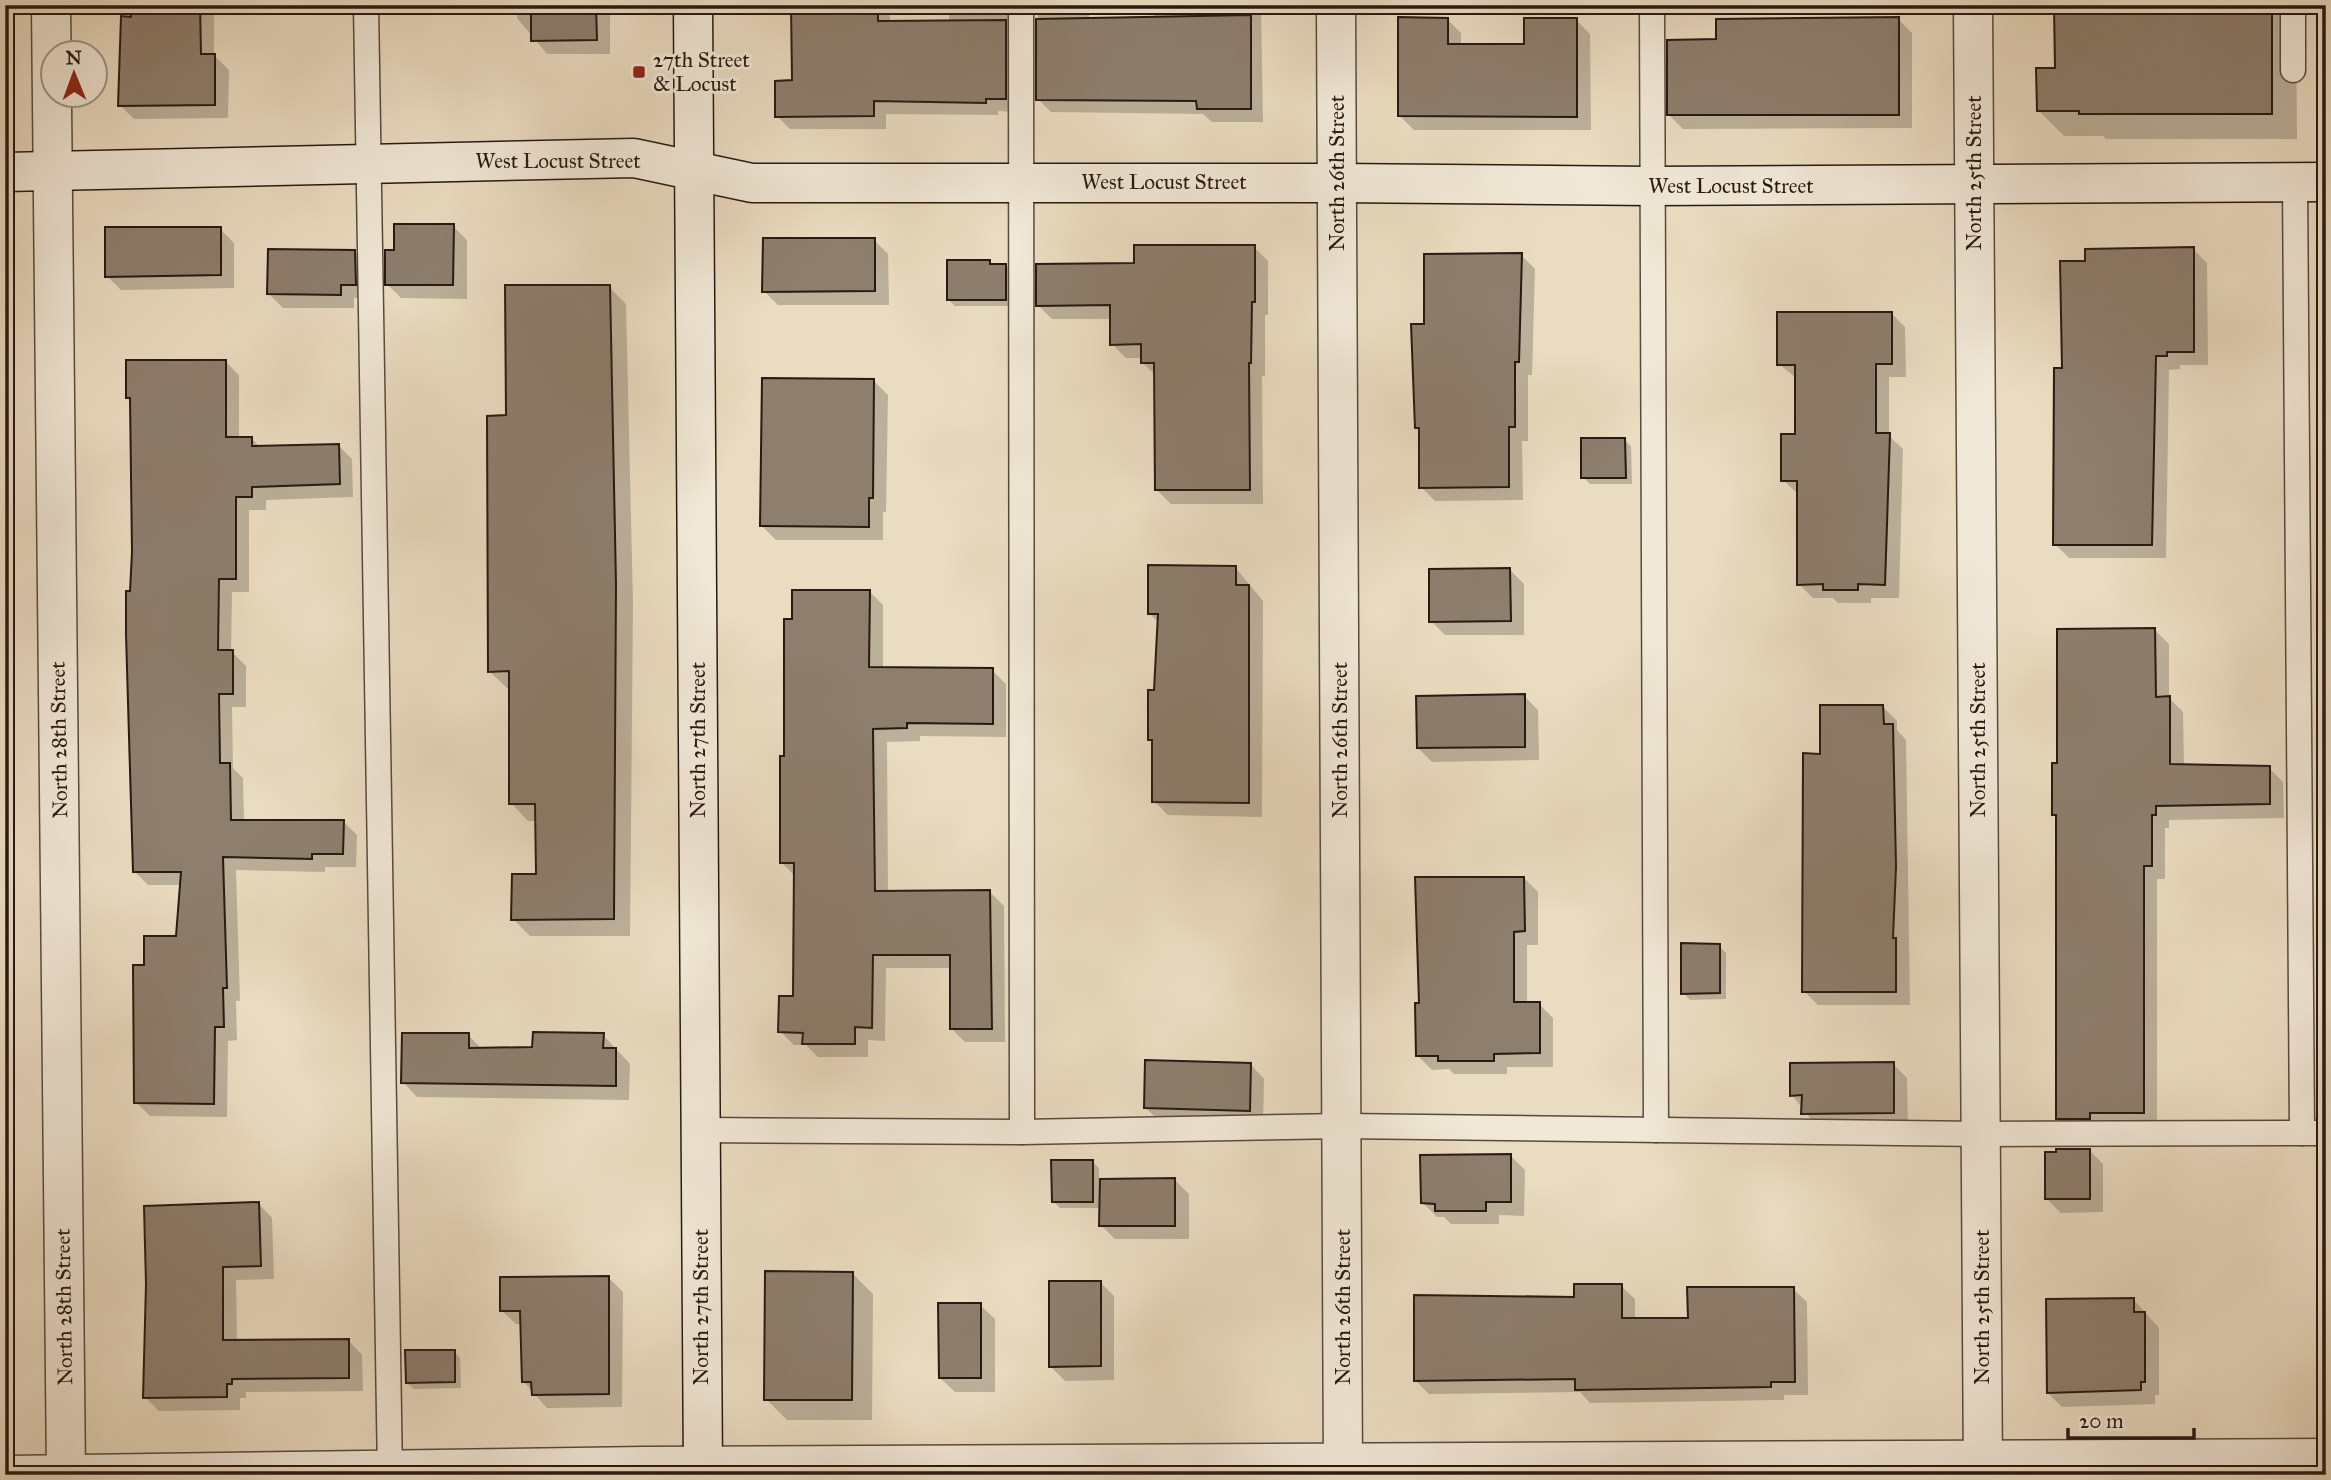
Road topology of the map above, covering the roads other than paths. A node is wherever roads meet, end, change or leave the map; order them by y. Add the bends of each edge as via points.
1 (51, 5) edge
2 (366, 5) edge
3 (693, 5) edge
4 (1021, 5) edge
5 (1336, 5) edge
6 (1652, 5) edge
7 (1973, 5) edge
8 (2293, 5) edge
9 (2293, 70) dead end
10 (368, 163) junction
11 (52, 170) junction
12 (693, 170) junction
13 (5, 172) edge
14 (1023, 182) junction
15 (2310, 182) edge
16 (1336, 183) junction
17 (1973, 185) junction
18 (1652, 186) junction
19 (1343, 1126) junction
20 (1656, 1129) junction
21 (700, 1130) junction
22 (1022, 1132) junction
23 (2314, 1133) edge
24 (1981, 1134) junction
25 (2326, 1458) edge
26 (1983, 1467) edge
27 (702, 1470) edge
28 (1025, 1470) edge
29 (1343, 1470) edge
30 (390, 1472) edge
31 (66, 1474) edge
32 (9, 1475) edge

1 - 11 street, North 28th Street
2 - 10 lane
3 - 12 street, North 27th Street
4 - 14 lane
5 - 16 street, North 26th Street
6 - 18 lane
7 - 17 street, North 25th Street
8 - 9 lane
10 - 11 street, West Locust Street
10 - 12 street, West Locust Street via 634,158
10 - 30 lane
11 - 13 street, West Locust Street
11 - 31 street, North 28th Street
12 - 14 street, West Locust Street via 752,183
12 - 21 street, North 27th Street
14 - 16 street, West Locust Street
14 - 22 lane
15 - 17 street, West Locust Street
15 - 23 lane
16 - 18 street, West Locust Street
16 - 19 street, North 26th Street
17 - 18 street, West Locust Street
17 - 24 street, North 25th Street
18 - 20 lane
19 - 20 lane
19 - 22 lane
19 - 29 street, North 26th Street
20 - 24 lane
21 - 22 lane
21 - 27 street, North 27th Street
23 - 24 lane
24 - 26 street, North 25th Street
25 - 26 street
26 - 29 street
27 - 28 street
27 - 30 street
28 - 29 street
30 - 31 street
31 - 32 street

